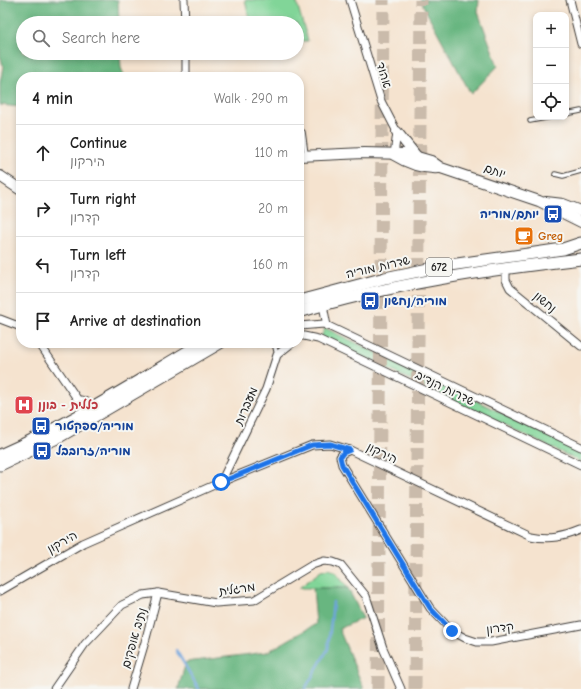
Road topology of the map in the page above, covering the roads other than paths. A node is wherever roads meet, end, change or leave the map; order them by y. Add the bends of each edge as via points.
1 (184, 0) edge
2 (350, 0) edge
3 (570, 0) edge
4 (185, 16) edge
5 (581, 44) edge
6 (186, 60) edge
7 (186, 72) edge
8 (581, 112) edge
9 (569, 114) edge
10 (536, 120) edge
11 (530, 121) dead end
12 (397, 132) junction
13 (394, 155) junction
14 (304, 156) edge
15 (418, 157) junction
16 (441, 168) junction
17 (581, 171) edge
18 (555, 174) dead end
19 (0, 176) edge
20 (16, 186) edge
21 (540, 201) junction
22 (581, 211) edge
23 (581, 222) edge
24 (581, 243) edge
25 (581, 259) edge
26 (506, 269) junction
27 (304, 301) edge
28 (323, 305) junction
29 (304, 311) edge
30 (0, 319) edge
31 (16, 325) edge
32 (304, 325) edge
33 (327, 326) junction
34 (304, 336) edge
35 (581, 346) edge
36 (44, 348) edge
37 (194, 348) edge
38 (211, 348) edge
39 (275, 348) edge
40 (285, 348) edge
41 (276, 355) junction
42 (82, 408) junction
43 (75, 427) junction
44 (581, 447) edge
45 (350, 450) junction
46 (0, 455) edge
47 (0, 464) edge
48 (581, 465) edge
49 (221, 482) junction
50 (581, 530) edge
51 (0, 591) edge
52 (158, 593) junction
53 (581, 625) edge
54 (54, 689) edge
55 (131, 689) edge
56 (401, 689) edge

1 - 4 street
2 - 12 street, אהוד via 381,101
3 - 5 street
6 - 7 street
8 - 9 lane
10 - 11 lane
12 - 13 street
12 - 15 street
13 - 14 street, יותם via 364,153
13 - 15 street, יותם via 407,154
13 - 16 street, יותם via 404,161 432,169
15 - 16 street, יותם via 431,161
16 - 21 street, יותם
17 - 18 lane via 562,176
19 - 20 street
21 - 22 street, יותם via 563,204
21 - 23 street, יותם
24 - 27 main road, שדרות מוריה / 672 via 534,254 442,266 386,278
25 - 26 main road, שדרות מוריה / 672
26 - 28 main road, שדרות מוריה / 672 via 456,275
26 - 35 street, נחשון via 506,280 510,288
28 - 29 main road, שדרות מוריה / 672
28 - 33 street
30 - 31 street
32 - 33 street, שדרות הנדיב via 318,323
33 - 44 street, שדרות הנדיב
34 - 48 street, שדרות הנדיב
36 - 42 street
37 - 42 main road via 94,407
38 - 43 main road
39 - 41 lane
40 - 41 street
41 - 49 street, מעברות via 266,389
42 - 43 street via 81,421
42 - 46 main road via 26,443
43 - 47 main road
45 - 49 street, הירקון via 330,444 312,445
45 - 50 street, הירקון via 531,536 543,539 556,538
45 - 53 street, קדרון via 340,457 342,465 430,608 452,631 477,642 492,642
49 - 51 street, הירקון via 83,543
52 - 54 street, מרגלית via 142,595 122,605 84,644
52 - 55 street, נתיב אופקים
52 - 56 street, מרגלית via 216,603 254,600 312,564 324,561 341,565 366,596 382,648

